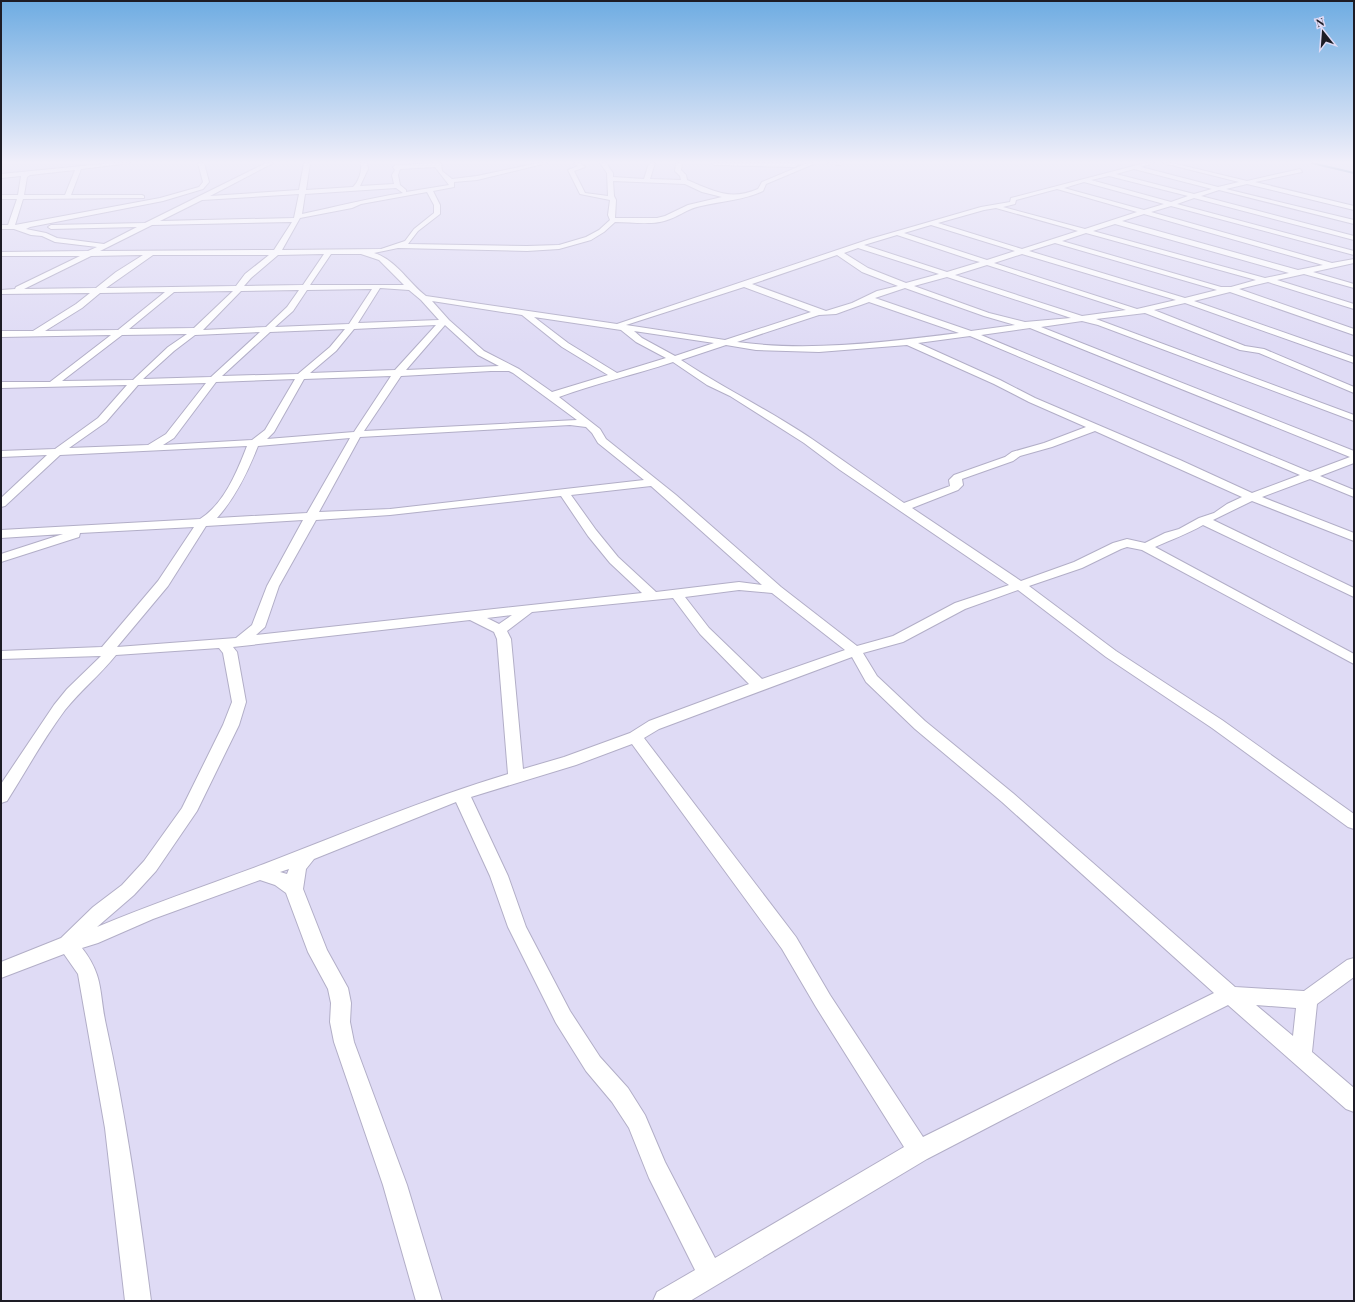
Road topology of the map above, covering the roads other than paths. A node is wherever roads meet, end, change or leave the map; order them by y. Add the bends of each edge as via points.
1 (28, 224) edge
2 (147, 224) junction
3 (154, 224) edge
4 (294, 224) edge
5 (424, 224) edge
6 (609, 224) edge
7 (928, 224) edge
8 (933, 224) edge
9 (1059, 224) edge
10 (1111, 224) edge
11 (1123, 224) edge
12 (1183, 224) edge
13 (1246, 224) edge
14 (1300, 224) edge
15 (16, 226) junction
16 (2, 228) edge
17 (1086, 231) junction
18 (898, 233) junction
19 (1354, 238) edge
20 (1055, 241) junction
21 (857, 245) junction
22 (105, 246) junction
23 (396, 247) junction
24 (1020, 251) junction
25 (277, 252) junction
26 (329, 252) junction
27 (361, 252) junction
28 (838, 252) junction
29 (1354, 253) edge
30 (1, 254) edge
31 (88, 254) junction
32 (146, 255) junction
33 (382, 258) junction
34 (1354, 261) edge
35 (985, 262) junction
36 (1345, 262) junction
37 (1330, 265) junction
38 (1354, 265) edge
39 (1300, 272) junction
40 (948, 274) junction
41 (1266, 280) junction
42 (744, 284) junction
43 (378, 286) junction
44 (906, 286) junction
45 (1354, 286) edge
46 (306, 288) junction
47 (411, 288) junction
48 (239, 289) junction
49 (1230, 289) junction
50 (100, 290) junction
51 (171, 290) junction
52 (18, 291) junction
53 (1, 292) edge
54 (1, 298) edge
55 (424, 298) junction
56 (869, 298) junction
57 (1188, 301) junction
58 (1354, 307) edge
59 (1142, 311) junction
60 (522, 312) junction
61 (819, 312) junction
62 (1080, 318) junction
63 (444, 322) junction
64 (352, 326) junction
65 (620, 326) junction
66 (1032, 326) junction
67 (121, 331) junction
68 (196, 331) junction
69 (263, 331) junction
70 (1354, 332) edge
71 (969, 333) junction
72 (1, 334) edge
73 (34, 334) junction
74 (726, 342) junction
75 (908, 342) junction
76 (674, 359) junction
77 (1354, 360) edge
78 (516, 371) junction
79 (398, 373) junction
80 (302, 375) junction
81 (617, 376) junction
82 (214, 379) junction
83 (135, 382) junction
84 (1, 385) edge
85 (52, 385) junction
86 (1354, 390) edge
87 (550, 396) junction
88 (578, 415) junction
89 (1353, 417) edge
90 (557, 423) junction
91 (590, 425) junction
92 (1095, 427) junction
93 (356, 436) junction
94 (254, 443) junction
95 (150, 448) junction
96 (57, 452) junction
97 (1, 454) edge
98 (1354, 455) edge
99 (1354, 459) edge
100 (1308, 475) junction
101 (653, 482) junction
102 (564, 492) junction
103 (1354, 494) edge
104 (1253, 497) junction
105 (1, 504) edge
106 (904, 507) junction
107 (312, 515) junction
108 (1203, 520) junction
109 (202, 523) junction
110 (92, 528) junction
111 (1, 534) edge
112 (1354, 537) edge
113 (1146, 547) junction
114 (1, 558) edge
115 (758, 573) junction
116 (739, 586) junction
117 (1020, 586) junction
118 (776, 590) junction
119 (1354, 593) edge
120 (677, 594) junction
121 (652, 595) junction
122 (529, 609) junction
123 (473, 616) junction
124 (500, 630) junction
125 (261, 633) junction
126 (231, 646) junction
127 (855, 651) junction
128 (111, 652) junction
129 (88, 653) junction
130 (1, 655) edge
131 (1354, 660) edge
132 (100, 666) junction
133 (759, 685) junction
134 (636, 737) junction
135 (516, 777) junction
136 (461, 794) junction
137 (1, 798) edge
138 (1354, 823) edge
139 (307, 855) junction
140 (259, 873) junction
141 (294, 889) junction
142 (68, 944) junction
143 (1354, 966) edge
144 (1, 970) edge
145 (1230, 996) junction
146 (1307, 1000) junction
147 (1301, 1056) junction
148 (1354, 1102) edge
149 (919, 1152) junction
150 (711, 1275) junction
151 (138, 1301) edge
152 (429, 1301) edge
153 (666, 1301) edge

1 - 15 street
2 - 3 street
2 - 15 street
2 - 22 street
4 - 25 street
5 - 23 street via 407,242
6 - 23 street via 587,239 542,249
7 - 18 street
8 - 24 street
9 - 17 street
10 - 17 street
11 - 39 street
12 - 37 street
13 - 29 street
14 - 19 street
15 - 16 street
15 - 22 street via 55,240
17 - 20 street
17 - 41 street
18 - 21 street
18 - 35 street
20 - 24 street
20 - 49 street via 1176,277
21 - 28 street
21 - 40 street
22 - 31 street
23 - 27 street
23 - 33 street
24 - 35 street
24 - 57 street
25 - 26 street
25 - 32 street
25 - 48 street via 248,276
26 - 27 street
26 - 46 street
27 - 33 street
28 - 42 street
28 - 44 street via 865,270
30 - 31 street
31 - 32 street
31 - 52 street
32 - 50 street
33 - 47 street
34 - 36 street
35 - 40 street
35 - 59 street
36 - 37 street
36 - 38 street
37 - 39 street
39 - 41 street
39 - 45 street
40 - 44 street
40 - 62 street
41 - 49 street
41 - 58 street
42 - 61 street
42 - 65 street
43 - 46 street
43 - 47 street
43 - 64 street
44 - 56 street
44 - 66 street via 974,310
46 - 48 street
46 - 69 street via 290,309
47 - 55 street
48 - 51 street
48 - 68 street
49 - 57 street
49 - 70 street
50 - 51 street
50 - 52 street
50 - 73 street
51 - 67 street
52 - 53 street
52 - 54 street
55 - 60 street
55 - 63 street
56 - 61 street via 833,312
56 - 71 street
57 - 59 street
57 - 77 street
59 - 62 street
59 - 86 street via 1243,348 1261,351
60 - 65 street
60 - 81 street via 565,345
61 - 74 street
62 - 66 street
62 - 89 street via 1129,333
63 - 64 street
63 - 78 street via 481,353
63 - 79 street
64 - 69 street
64 - 80 street via 333,349
65 - 74 street
65 - 76 street via 639,340
66 - 71 street
66 - 98 street
67 - 68 street
67 - 73 street
67 - 85 street
68 - 69 street
68 - 83 street via 171,349
69 - 82 street
71 - 75 street
71 - 100 street
72 - 73 street
74 - 75 street via 798,350
74 - 76 street
75 - 92 street
76 - 81 street
76 - 106 street via 710,383 770,416
78 - 79 street via 491,368
78 - 87 street
79 - 80 street
79 - 93 street
80 - 82 street
80 - 94 street via 270,432
81 - 87 street
82 - 83 street
82 - 95 street via 170,436
83 - 85 street
83 - 96 street via 102,420
84 - 85 street
87 - 88 street
88 - 90 street
88 - 91 street
90 - 91 street
90 - 93 street via 411,430
91 - 101 street via 602,441
92 - 104 street
92 - 106 street via 958,477 954,488
93 - 94 street
93 - 107 street
94 - 95 street
94 - 109 street via 244,468 222,506
95 - 96 street
96 - 97 street
96 - 105 street
99 - 100 street
100 - 103 street
100 - 104 street
101 - 102 street
101 - 115 street
102 - 107 street via 433,508
102 - 121 street via 614,560
104 - 108 street
104 - 112 street
106 - 117 street
107 - 109 street
107 - 125 street via 273,586
108 - 113 street via 1183,532
108 - 119 street
109 - 110 street
109 - 128 street via 163,583 109,648
110 - 111 street
110 - 114 street
113 - 117 street via 1127,543 1117,546 1078,565
113 - 131 street
115 - 116 street
115 - 118 street
116 - 118 street
116 - 120 street
117 - 127 street via 960,606 898,639
117 - 138 street via 1111,654 1217,724
118 - 127 street
120 - 121 street
120 - 133 street via 706,632
121 - 122 street
122 - 123 street
122 - 124 street
123 - 124 street
123 - 125 street
124 - 135 street via 504,639
125 - 126 street
126 - 128 street
126 - 142 street via 239,702 232,725 189,811 150,866 128,890 100,912
127 - 133 street
127 - 145 street via 870,679 920,725 1008,798
128 - 129 street
128 - 132 street
129 - 130 street
129 - 132 street
132 - 137 street via 59,708
133 - 134 street via 654,724
134 - 135 street
134 - 149 street via 789,943
135 - 136 street
136 - 139 street
136 - 150 street via 499,876 517,927 563,1016 593,1064 620,1095 637,1122 657,1170
139 - 140 street
139 - 141 street via 298,867
140 - 141 street via 276,876
140 - 142 street via 146,914 91,938
141 - 152 street via 318,952 338,988 344,1042 395,1185
142 - 144 street
142 - 151 street via 89,975 94,1018 115,1120
143 - 146 street
145 - 146 street
145 - 147 street
145 - 149 street via 1113,1052
146 - 147 street
147 - 148 street
149 - 150 street
150 - 153 street

